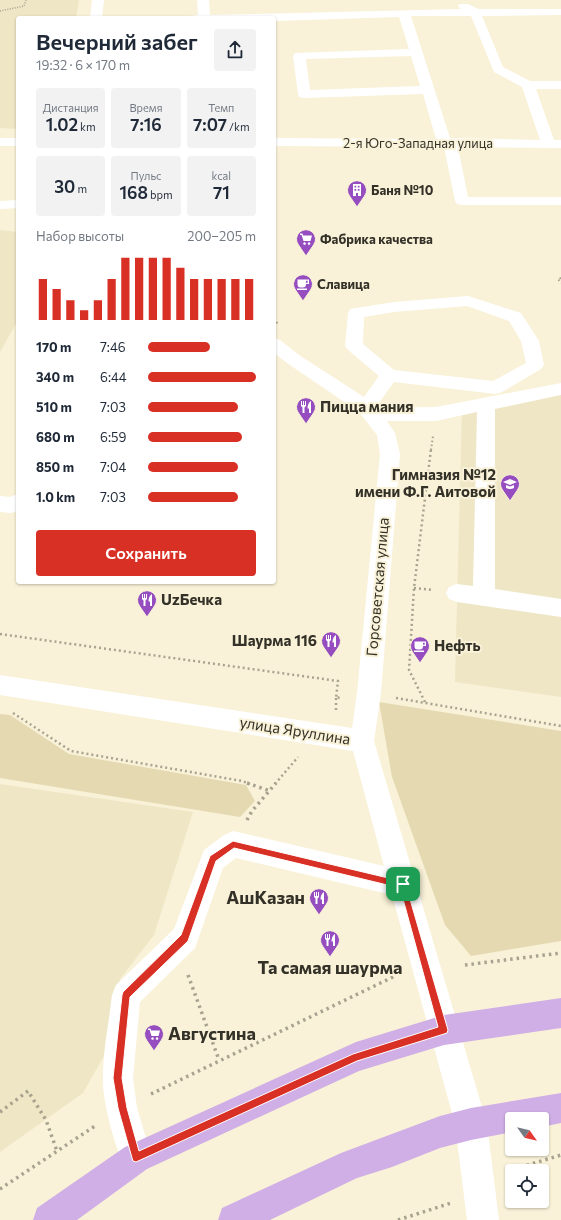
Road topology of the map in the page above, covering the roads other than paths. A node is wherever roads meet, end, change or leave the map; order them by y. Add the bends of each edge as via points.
1 (98, 0) edge
2 (203, 0) edge
3 (456, 0) edge
4 (476, 12) junction
5 (561, 12) edge
6 (404, 13) junction
7 (96, 16) edge
8 (204, 16) edge
9 (276, 17) edge
10 (416, 52) junction
11 (561, 85) edge
12 (528, 86) junction
13 (428, 90) junction
14 (0, 142) edge
15 (16, 142) edge
16 (276, 142) edge
17 (447, 142) junction
18 (554, 143) edge
19 (561, 201) edge
20 (16, 204) edge
21 (0, 205) edge
22 (276, 346) edge
23 (388, 375) junction
24 (561, 389) edge
25 (486, 404) junction
26 (369, 411) junction
27 (16, 503) edge
28 (0, 504) edge
29 (447, 592) road end
30 (484, 597) junction
31 (561, 608) edge
32 (0, 685) edge
33 (362, 741) junction
34 (403, 884) junction
35 (561, 1013) edge
36 (444, 1030) junction
37 (561, 1108) edge
38 (471, 1124) junction
39 (136, 1158) junction
40 (49, 1220) edge
41 (234, 1220) edge
42 (484, 1220) edge

1 - 7 street
2 - 8 street
3 - 4 street via 457,4
4 - 5 street
4 - 6 street
4 - 12 street via 498,69
6 - 9 street
6 - 10 street
10 - 13 street
10 - 13 street via 299,56 304,94
11 - 12 street
12 - 18 street
13 - 17 street
14 - 15 street
16 - 17 street, 2-я Юго-Западная улица
17 - 18 street, 2-я Юго-Западная улица
17 - 19 street via 462,201
20 - 21 street
22 - 26 street, Горсоветская улица
23 - 23 street via 496,388 535,365 530,341 515,317 468,302 394,307 356,313 354,346
23 - 26 street
24 - 25 street
25 - 26 street via 436,414
25 - 30 street
26 - 33 street, Горсоветская улица via 386,433 390,454 369,693
27 - 28 street
29 - 30 street
30 - 31 street
32 - 33 street, улица Яруллина
33 - 34 street, улица Яруллина
34 - 36 street, улица Яруллина
34 - 39 street via 233,844 213,859 185,938 126,995 118,1078 122,1108
35 - 36 main road
36 - 38 street, улица Яруллина
36 - 39 main road via 356,1057
37 - 38 main road
38 - 41 main road via 440,1132 352,1164
38 - 42 street, улица Яруллина
39 - 40 main road

